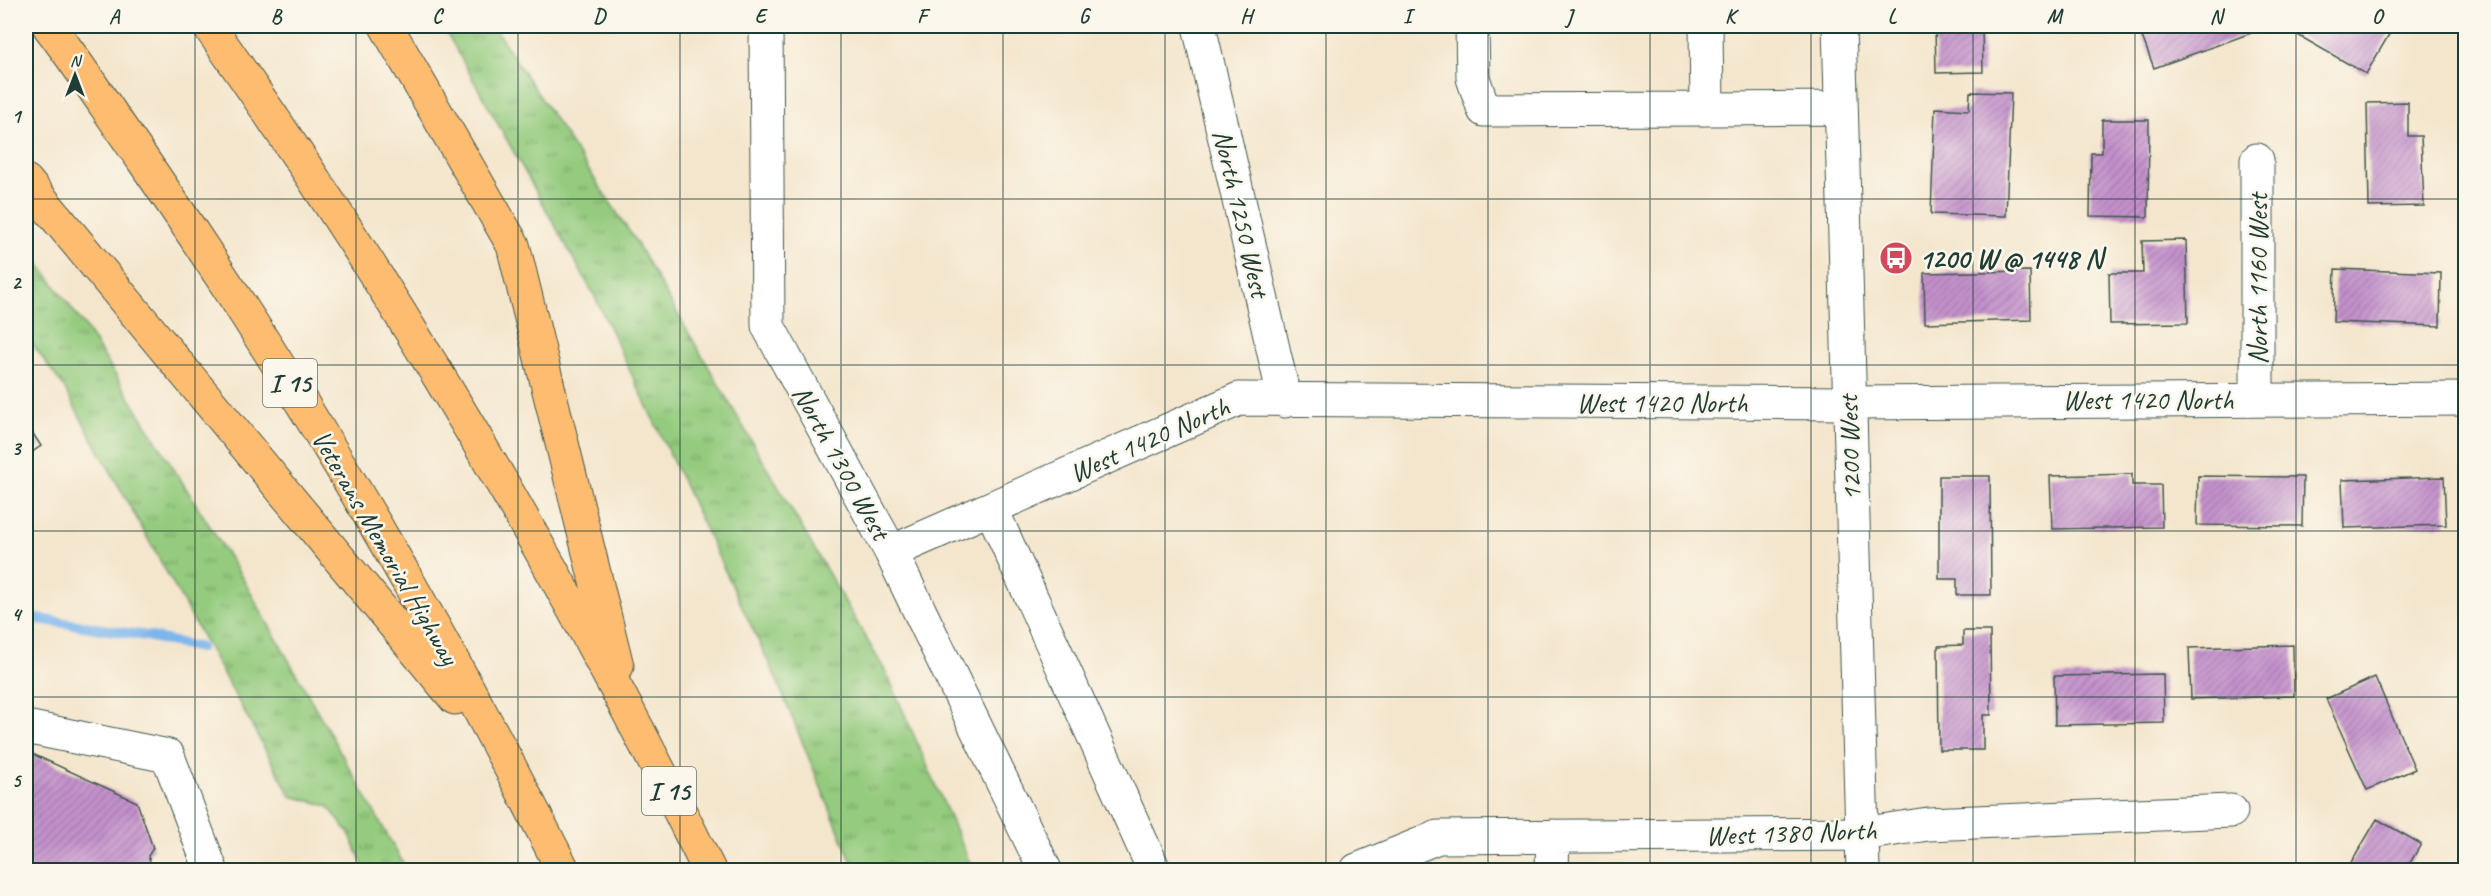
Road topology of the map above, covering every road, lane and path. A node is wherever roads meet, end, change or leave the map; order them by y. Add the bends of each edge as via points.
1 (49, 26) edge
2 (209, 26) edge
3 (386, 26) edge
4 (766, 26) edge
5 (1199, 26) edge
6 (1472, 26) edge
7 (1706, 26) edge
8 (1839, 26) edge
9 (1840, 108) junction
10 (1707, 109) junction
11 (2257, 160) dead end
12 (26, 181) edge
13 (2257, 399) junction
14 (2466, 399) edge
15 (1285, 400) junction
16 (1848, 403) junction
17 (991, 508) junction
18 (891, 552) junction
19 (628, 711) junction
20 (26, 727) edge
21 (504, 757) junction
22 (2231, 811) dead end
23 (1862, 834) junction
24 (1552, 836) junction
25 (211, 870) edge
26 (562, 870) edge
27 (709, 870) edge
28 (1045, 870) edge
29 (1154, 870) edge
30 (1357, 870) edge
31 (1552, 870) edge
32 (1863, 870) edge

1 - 21 highway, Veterans Memorial Highway / I 15 via 258,331 376,522
2 - 19 highway, I 15 via 354,240 423,351 557,580
3 - 19 highway via 513,245
4 - 18 street, North 1300 West via 768,326
5 - 15 street, North 1250 West
6 - 10 street via 1473,78 1484,110
7 - 10 street
8 - 9 street, 1200 West
9 - 10 street
9 - 16 street, 1200 West
11 - 13 street, North 1160 West
12 - 21 highway
13 - 14 street, West 1420 North
13 - 16 street, West 1420 North
15 - 16 street, West 1420 North
15 - 17 street, West 1420 North via 1239,399
16 - 23 street, 1200 West
17 - 18 street, West 1420 North
17 - 29 street
18 - 28 street, North 1300 West
19 - 27 highway, I 15
20 - 25 street via 168,756
21 - 26 highway, Veterans Memorial Highway / I 15
22 - 23 street, West 1380 North via 1928,824
23 - 24 street, West 1380 North
23 - 32 street, 1200 West
24 - 30 street, West 1380 North via 1438,837
24 - 31 street

